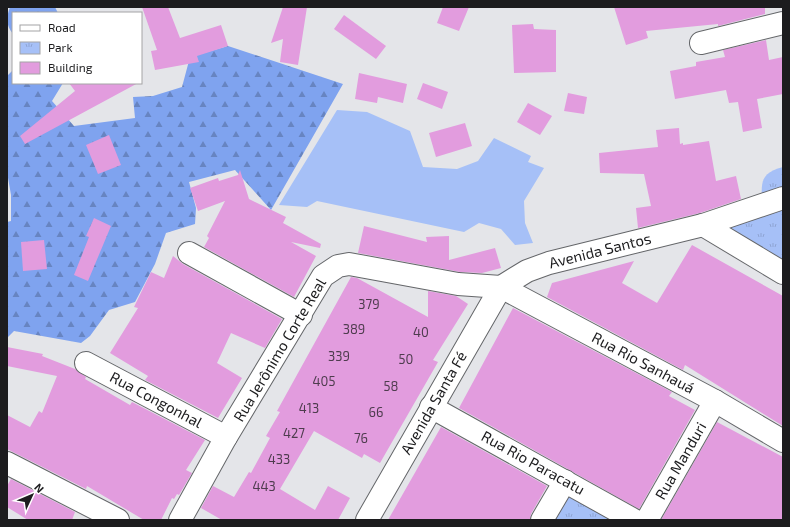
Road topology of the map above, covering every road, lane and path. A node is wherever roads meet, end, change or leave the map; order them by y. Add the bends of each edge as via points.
1 (783, 23) edge
2 (701, 43) dead end
3 (783, 198) edge
4 (703, 226) junction
5 (189, 253) dead end
6 (783, 273) edge
7 (502, 287) junction
8 (301, 314) junction
9 (86, 363) dead end
10 (715, 401) junction
11 (431, 407) junction
12 (226, 437) junction
13 (783, 441) edge
14 (7, 463) edge
15 (565, 481) junction
16 (118, 520) edge
17 (180, 520) edge
18 (366, 520) edge
19 (542, 520) edge
20 (634, 520) edge
21 (647, 520) edge

1 - 2 street
3 - 4 street, Avenida Santos
4 - 6 street
4 - 7 street, Avenida Santos via 544,264 527,270
5 - 8 street
7 - 8 street, Rua Jerônimo Corte Real via 458,284 349,264 338,266 323,276
7 - 10 street, Rua Rio Sanhauá
7 - 11 street, Avenida Santa Fé
8 - 12 street, Rua Jerônimo Corte Real
9 - 12 street, Rua Congonhal
10 - 13 street, Rua Rio Sanhauá
10 - 21 street, Rua Manduri
11 - 15 street, Rua Rio Paracatu
11 - 18 street, Avenida Santa Fé
12 - 17 street, Rua Jerônimo Corte Real
14 - 16 street
15 - 19 street
15 - 20 street, Rua Rio Paracatu

